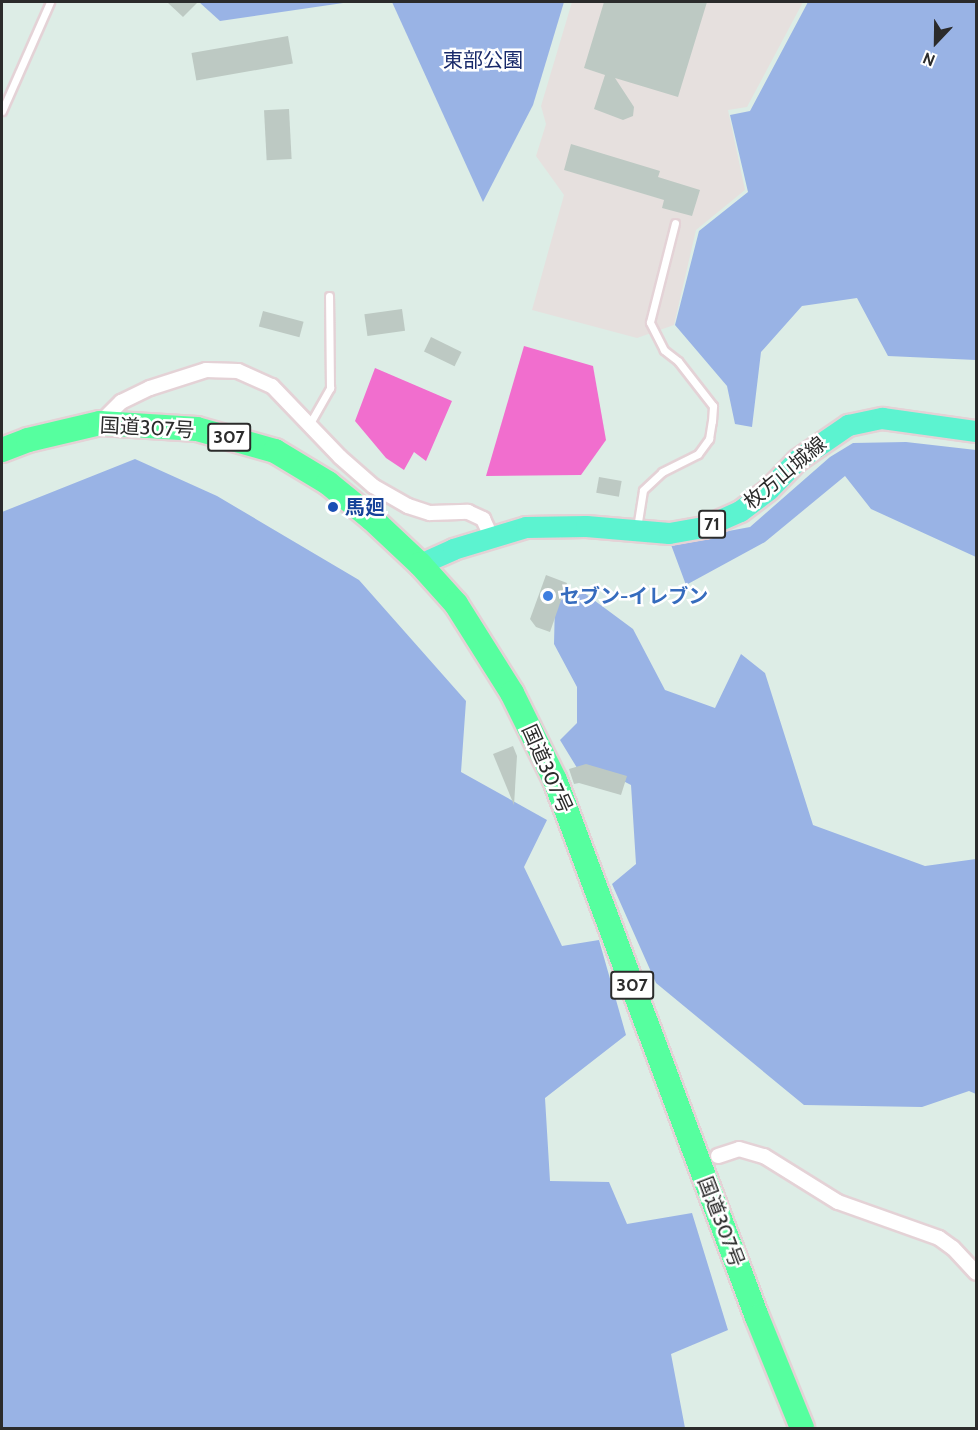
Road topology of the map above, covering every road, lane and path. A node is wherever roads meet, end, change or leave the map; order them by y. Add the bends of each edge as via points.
1 (50, 2) edge
2 (2, 111) edge
3 (675, 223) dead end
4 (329, 296) dead end
5 (100, 423) junction
6 (309, 424) junction
7 (976, 431) edge
8 (2, 450) edge
9 (637, 530) junction
10 (491, 536) junction
11 (420, 564) junction
12 (718, 1156) dead end
13 (976, 1273) edge
14 (802, 1428) edge

1 - 2 lane
3 - 9 lane via 650,322 664,350 678,361 713,406 712,421 709,439 698,454 662,472 643,490
4 - 6 lane via 330,388
5 - 6 street via 121,402 206,370 238,371 263,381
5 - 8 highway, 国道307号 / 307
5 - 11 highway, 国道307号 / 307 via 196,429 275,451 328,483
6 - 10 street via 373,486 408,506 430,513 468,512 483,519
7 - 9 main road, 枚方山城線 / 71 via 882,418 848,424 797,460 741,511 693,529 669,533
9 - 10 main road, 枚方山城線 / 71 via 526,527
10 - 11 main road, 枚方山城線 / 71
11 - 14 highway, 国道307号 / 307 via 456,604 506,683 555,780 756,1317
12 - 13 street via 739,1149 764,1156 838,1202 939,1238

